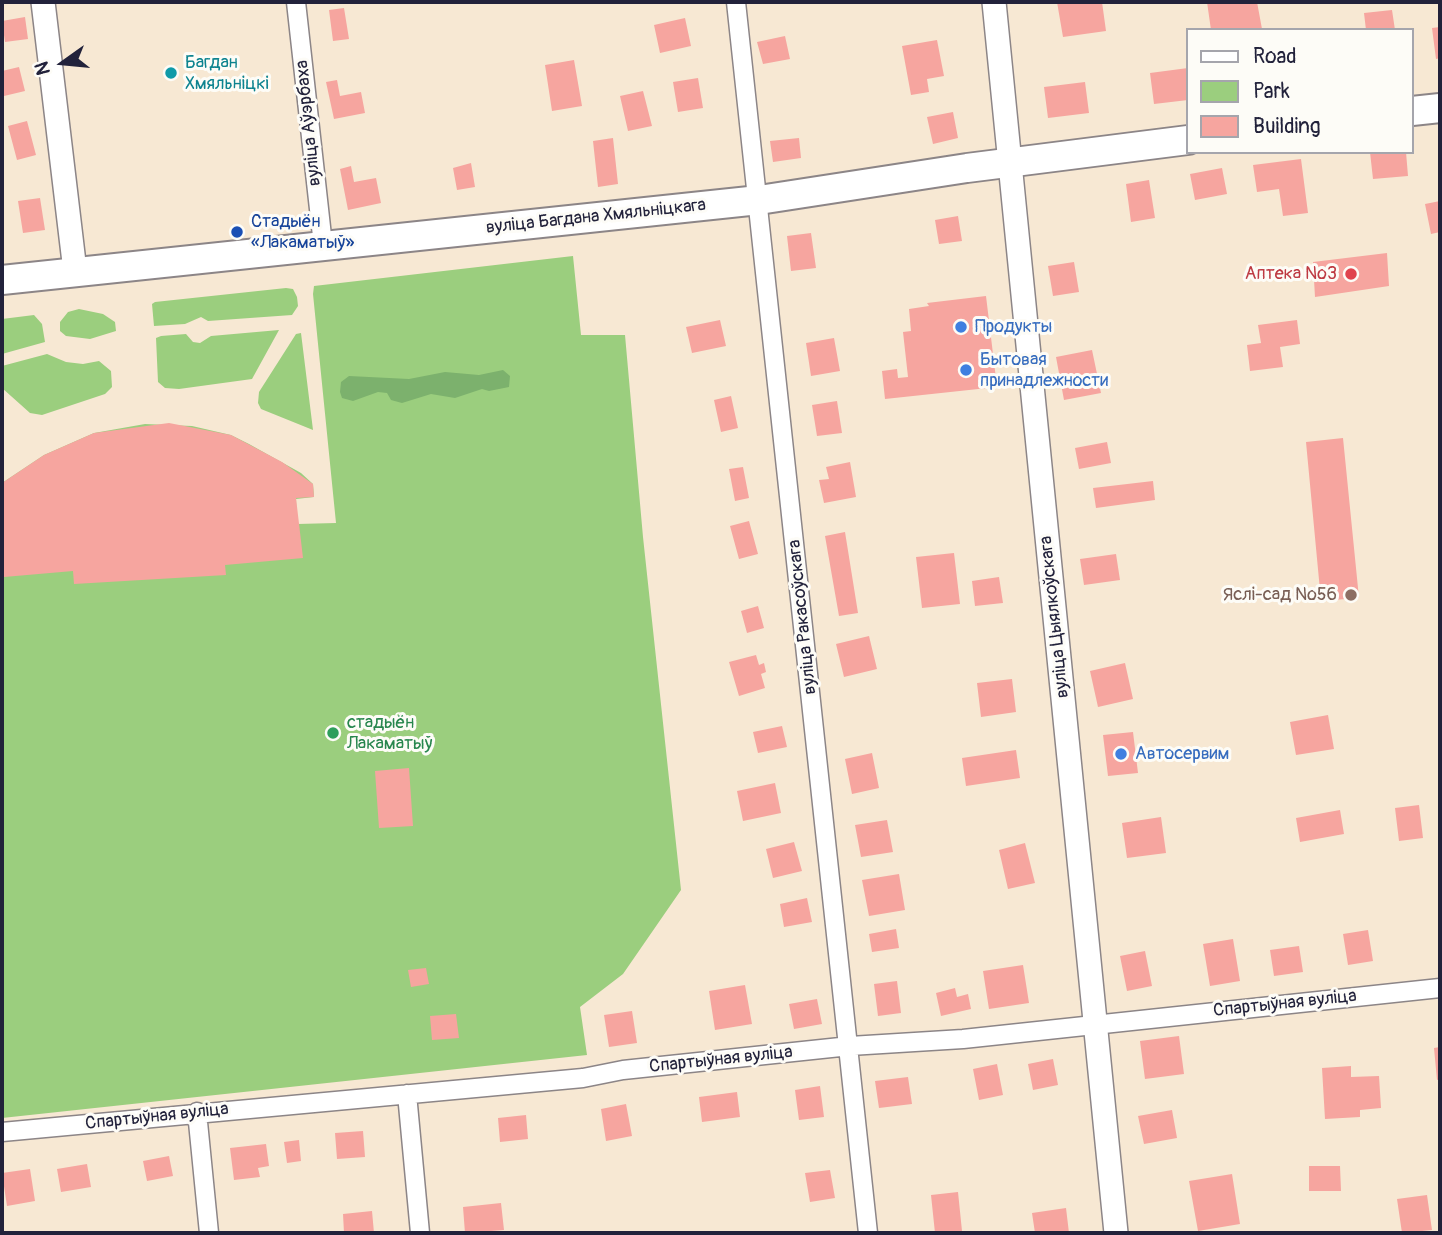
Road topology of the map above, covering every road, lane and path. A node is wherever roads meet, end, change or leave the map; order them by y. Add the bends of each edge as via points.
1 (43, 2) edge
2 (296, 2) edge
3 (736, 2) edge
4 (994, 2) edge
5 (1440, 108) edge
6 (1414, 111) edge
7 (1186, 140) edge
8 (1012, 163) junction
9 (759, 200) junction
10 (323, 244) junction
11 (75, 271) junction
12 (2, 280) edge
13 (1440, 988) edge
14 (1095, 1023) junction
15 (850, 1046) junction
16 (407, 1094) junction
17 (197, 1112) junction
18 (2, 1132) edge
19 (209, 1233) edge
20 (419, 1233) edge
21 (868, 1233) edge
22 (1116, 1233) edge

1 - 11 street
2 - 10 street, вуліца Аўэрбаха
3 - 9 street, вуліца Ракасоўскага
4 - 8 street, вуліца Цыялкоўскага
5 - 6 main road
7 - 8 main road, вуліца Багдана Хмяльніцкага
8 - 9 main road, вуліца Багдана Хмяльніцкага
8 - 14 street, вуліца Цыялкоўскага
9 - 10 main road, вуліца Багдана Хмяльніцкага
9 - 15 street, вуліца Ракасоўскага
10 - 11 main road, вуліца Багдана Хмяльніцкага
11 - 12 main road, вуліца Багдана Хмяльніцкага
13 - 14 street, Спартыўная вуліца
14 - 15 street, Спартыўная вуліца via 963,1039
14 - 22 street, вуліца Цыялкоўскага
15 - 16 street, Спартыўная вуліца
15 - 21 street, вуліца Ракасоўскага
16 - 17 street, Спартыўная вуліца
16 - 20 street
17 - 18 street, Спартыўная вуліца
17 - 19 street

